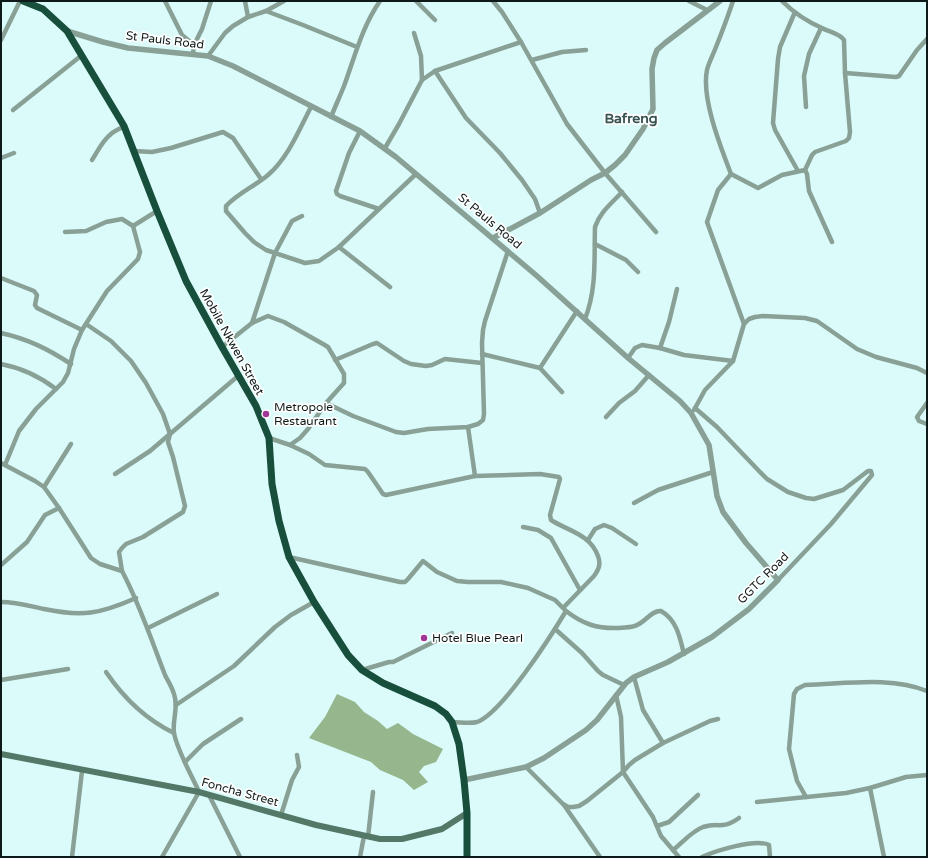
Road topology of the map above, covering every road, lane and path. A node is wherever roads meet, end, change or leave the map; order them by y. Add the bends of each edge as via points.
1 (22, 1) edge
2 (32, 1) edge
3 (165, 1) edge
4 (211, 1) edge
5 (245, 1) edge
6 (284, 1) edge
7 (380, 1) edge
8 (416, 1) edge
9 (493, 1) edge
10 (689, 1) edge
11 (720, 1) edge
12 (733, 1) edge
13 (782, 1) edge
14 (43, 9) junction
15 (707, 10) junction
16 (266, 11) junction
17 (795, 12) junction
18 (248, 17) junction
19 (435, 20) dead end
20 (822, 28) junction
21 (67, 31) junction
22 (414, 33) dead end
23 (927, 39) edge
24 (1, 40) edge
25 (521, 42) junction
26 (194, 46) junction
27 (357, 47) junction
28 (586, 50) dead end
29 (193, 54) junction
30 (82, 55) junction
31 (208, 56) junction
32 (532, 60) junction
33 (435, 71) junction
34 (845, 73) junction
35 (422, 80) junction
36 (311, 107) junction
37 (806, 107) dead end
38 (13, 110) dead end
39 (331, 117) junction
40 (124, 126) junction
41 (360, 131) junction
42 (385, 148) junction
43 (134, 151) junction
44 (14, 153) dead end
45 (1, 158) edge
46 (92, 160) dead end
47 (805, 170) junction
48 (798, 171) junction
49 (606, 173) junction
50 (416, 174) junction
51 (731, 174) junction
52 (262, 179) junction
53 (622, 192) junction
54 (379, 209) junction
55 (157, 211) junction
56 (540, 213) junction
57 (302, 216) dead end
58 (133, 226) junction
59 (65, 232) dead end
60 (656, 232) dead end
61 (493, 238) junction
62 (832, 242) dead end
63 (595, 244) junction
64 (339, 247) junction
65 (508, 251) junction
66 (275, 253) junction
67 (638, 272) dead end
68 (1, 278) edge
69 (390, 287) dead end
70 (677, 289) dead end
71 (577, 311) junction
72 (585, 319) junction
73 (252, 323) junction
74 (86, 324) junction
75 (744, 324) junction
76 (82, 330) junction
77 (1, 332) edge
78 (222, 348) junction
79 (660, 348) junction
80 (482, 354) junction
81 (628, 358) junction
82 (335, 360) junction
83 (733, 361) junction
84 (482, 363) junction
85 (1, 364) edge
86 (71, 364) junction
87 (540, 368) junction
88 (927, 373) edge
89 (650, 375) junction
90 (238, 376) junction
91 (56, 389) junction
92 (562, 392) dead end
93 (326, 403) junction
94 (927, 403) edge
95 (693, 411) junction
96 (606, 417) dead end
97 (927, 424) edge
98 (468, 427) junction
99 (170, 434) junction
100 (269, 438) junction
101 (71, 444) dead end
102 (290, 445) junction
103 (3, 464) edge
104 (712, 472) junction
105 (115, 474) dead end
106 (475, 476) junction
107 (44, 487) junction
108 (634, 503) dead end
109 (59, 508) junction
110 (523, 527) dead end
111 (588, 540) junction
112 (636, 544) dead end
113 (289, 557) junction
114 (1, 565) edge
115 (122, 571) junction
116 (778, 580) junction
117 (580, 590) junction
118 (217, 594) dead end
119 (136, 598) junction
120 (1, 602) edge
121 (314, 602) junction
122 (565, 609) junction
123 (148, 628) junction
124 (555, 629) junction
125 (452, 633) dead end
126 (684, 654) junction
127 (68, 669) dead end
128 (362, 670) junction
129 (106, 672) dead end
130 (634, 677) junction
131 (1, 680) edge
132 (624, 686) junction
133 (927, 691) edge
134 (616, 695) junction
135 (176, 705) junction
136 (718, 718) dead end
137 (241, 719) dead end
138 (452, 722) junction
139 (174, 733) junction
140 (663, 743) junction
141 (1, 754) edge
142 (297, 755) dead end
143 (185, 762) junction
144 (526, 767) junction
145 (82, 770) junction
146 (623, 772) junction
147 (927, 775) edge
148 (464, 780) junction
149 (870, 788) junction
150 (199, 792) junction
151 (374, 792) dead end
152 (209, 795) junction
153 (698, 795) dead end
154 (806, 798) junction
155 (757, 802) dead end
156 (563, 804) junction
157 (467, 813) junction
158 (281, 815) junction
159 (739, 818) dead end
160 (656, 826) junction
161 (366, 837) junction
162 (673, 850) junction
163 (600, 856) edge
164 (72, 857) edge
165 (162, 857) edge
166 (240, 857) edge
167 (360, 857) edge
168 (467, 857) edge
169 (680, 857) edge
170 (702, 857) edge
171 (770, 857) edge
172 (884, 857) edge

1 - 14 highway, Mobile Nkwen Street
1 - 24 street
2 - 14 street
3 - 26 street via 182,35
4 - 26 street
5 - 18 street
6 - 16 street
7 - 27 street
8 - 19 street
9 - 25 street
10 - 15 street
11 - 15 street
12 - 51 street via 710,60 706,81 715,132
13 - 17 street
14 - 21 highway, Mobile Nkwen Street
15 - 49 street via 658,50 652,69 653,108 650,117 625,155
16 - 18 street
16 - 27 street
17 - 20 street
17 - 48 street via 780,47 773,123
18 - 31 street via 225,33
20 - 34 street via 844,40
20 - 37 street via 812,48 804,76
21 - 29 street, St Pauls Road via 128,48
21 - 30 highway, Mobile Nkwen Street
22 - 35 street via 421,56
23 - 34 street via 899,76
25 - 32 street
25 - 33 street
26 - 29 street
27 - 39 street
28 - 32 street via 562,52
29 - 31 street, St Pauls Road
30 - 38 street
30 - 40 highway, Mobile Nkwen Street
31 - 36 street, St Pauls Road via 233,66
32 - 49 street via 567,124
33 - 35 street
33 - 56 street via 466,118 522,180 535,199
34 - 47 street via 849,138 815,152
35 - 42 street
36 - 39 street, St Pauls Road
36 - 52 street via 283,157
39 - 41 street, St Pauls Road
40 - 43 highway, Mobile Nkwen Street
40 - 46 street via 107,138
41 - 42 street, St Pauls Road
41 - 54 street via 349,153 336,191 340,196
42 - 50 street, St Pauls Road
43 - 52 street via 152,152 171,148 223,132 233,138
43 - 55 highway, Mobile Nkwen Street
44 - 45 street
47 - 48 street
47 - 62 street via 810,197
48 - 51 street via 782,175 758,188
49 - 53 street
49 - 56 street
50 - 54 street
50 - 61 street, St Pauls Road
51 - 75 street via 718,190 707,222
52 - 66 street via 229,203 226,211 254,242
53 - 60 street
53 - 63 street via 598,219
54 - 64 street
55 - 58 street
55 - 78 highway, Mobile Nkwen Street via 186,281
56 - 61 street
57 - 66 street via 292,221
58 - 59 street via 122,219 106,222 86,231
58 - 74 street via 140,252 138,259 107,291
61 - 65 street, St Pauls Road
63 - 67 street via 626,260
63 - 72 street via 594,283 591,304
64 - 66 street via 319,260 305,263
64 - 69 street
65 - 71 street, St Pauls Road
65 - 80 street via 485,321
66 - 73 street
68 - 76 street via 34,290 37,308
70 - 79 street via 670,322
71 - 72 street, St Pauls Road
71 - 87 street
72 - 81 street, St Pauls Road
73 - 78 street
73 - 82 street via 268,316 284,322 328,347
74 - 76 street
74 - 99 street via 111,341 131,361 163,414
75 - 83 street
75 - 88 street via 749,319 763,316 817,321 857,349
76 - 86 street
77 - 86 street via 22,337
78 - 90 highway, Mobile Nkwen Street
79 - 81 street via 642,344 635,348
79 - 83 street via 684,355
80 - 84 street
80 - 87 street
81 - 89 street, St Pauls Road
82 - 84 street via 377,343 411,364 432,365 445,358
82 - 93 street via 344,374 344,383
83 - 95 street via 706,390
84 - 98 street via 484,414 478,424
85 - 91 street via 31,372
86 - 91 street via 68,373
87 - 92 street
89 - 95 street, St Pauls Road
89 - 96 street
90 - 99 street
90 - 100 highway, Mobile Nkwen Street via 256,406
91 - 103 street via 19,431
93 - 98 street via 396,432
93 - 102 street via 308,430
94 - 97 street via 917,417 919,421
95 - 104 street, St Pauls Road via 709,445
95 - 116 street, GGTC Road via 717,427 767,479 788,492 814,498 838,492 864,473 871,471 872,475 831,524
98 - 106 street
99 - 105 street
99 - 115 street via 168,442 185,506 183,512 143,537 126,544 120,552
100 - 102 street
100 - 113 highway, Mobile Nkwen Street via 272,484
101 - 107 street
102 - 106 street via 325,465 365,469 386,495
103 - 107 street
104 - 108 street via 658,490
104 - 116 street, St Pauls Road via 723,512
106 - 111 street via 540,474 559,477 551,520
107 - 109 street
109 - 114 street via 45,515 27,542
109 - 115 street via 91,558 100,564
110 - 117 street via 538,530 551,538
111 - 112 street via 595,529 604,526 612,528
111 - 117 street via 596,551 600,563 598,571
113 - 121 highway, Mobile Nkwen Street
113 - 122 street via 400,582 405,582 424,561 437,572 457,581 501,582 528,588 548,596
115 - 119 street
116 - 126 street, GGTC Road via 749,609
117 - 122 street
118 - 123 street
119 - 120 street via 112,608 81,614
119 - 123 street
121 - 128 highway, Mobile Nkwen Street via 348,656
121 - 135 street via 275,627 234,666
122 - 124 street
122 - 126 street via 586,624 606,628 637,625 661,611 677,628
123 - 135 street
124 - 132 street via 598,671
124 - 138 street via 535,659 493,711 476,722
125 - 128 street via 393,662
126 - 130 street, GGTC Road
127 - 131 street
128 - 138 highway, Mobile Nkwen Street via 383,683 435,706
129 - 139 street via 112,682 141,711 159,726
130 - 132 street, GGTC Road
130 - 140 street via 643,710
132 - 134 street, GGTC Road
133 - 154 street via 914,686 886,682 805,685 797,689 794,694 789,749 797,781
134 - 144 street, GGTC Road via 586,730
134 - 146 street via 621,717
135 - 139 street
136 - 140 street
137 - 143 street via 203,744
138 - 148 highway, Mobile Nkwen Street via 460,744
139 - 143 street
140 - 146 street via 629,764
141 - 145 main road, Foncha Street
142 - 158 street via 299,767
143 - 150 street
144 - 148 street, GGTC Road
144 - 156 street
145 - 150 main road, Foncha Street
145 - 164 street
146 - 156 street via 579,806 573,808
146 - 160 street via 653,817
147 - 149 street via 906,777
148 - 157 highway, Mobile Nkwen Street
149 - 154 street
149 - 172 street
150 - 152 main road, Foncha Street
150 - 165 street
151 - 161 street
152 - 158 main road, Foncha Street
152 - 166 street
153 - 160 street via 669,822
154 - 155 street
156 - 163 street
157 - 161 main road, Foncha Street via 442,828 417,835 391,840
157 - 168 highway, Mobile Nkwen Street
158 - 161 main road, Foncha Street
159 - 162 street via 731,824 703,827
160 - 162 street
161 - 167 street
162 - 169 street
170 - 171 street via 726,848 758,842 769,845

